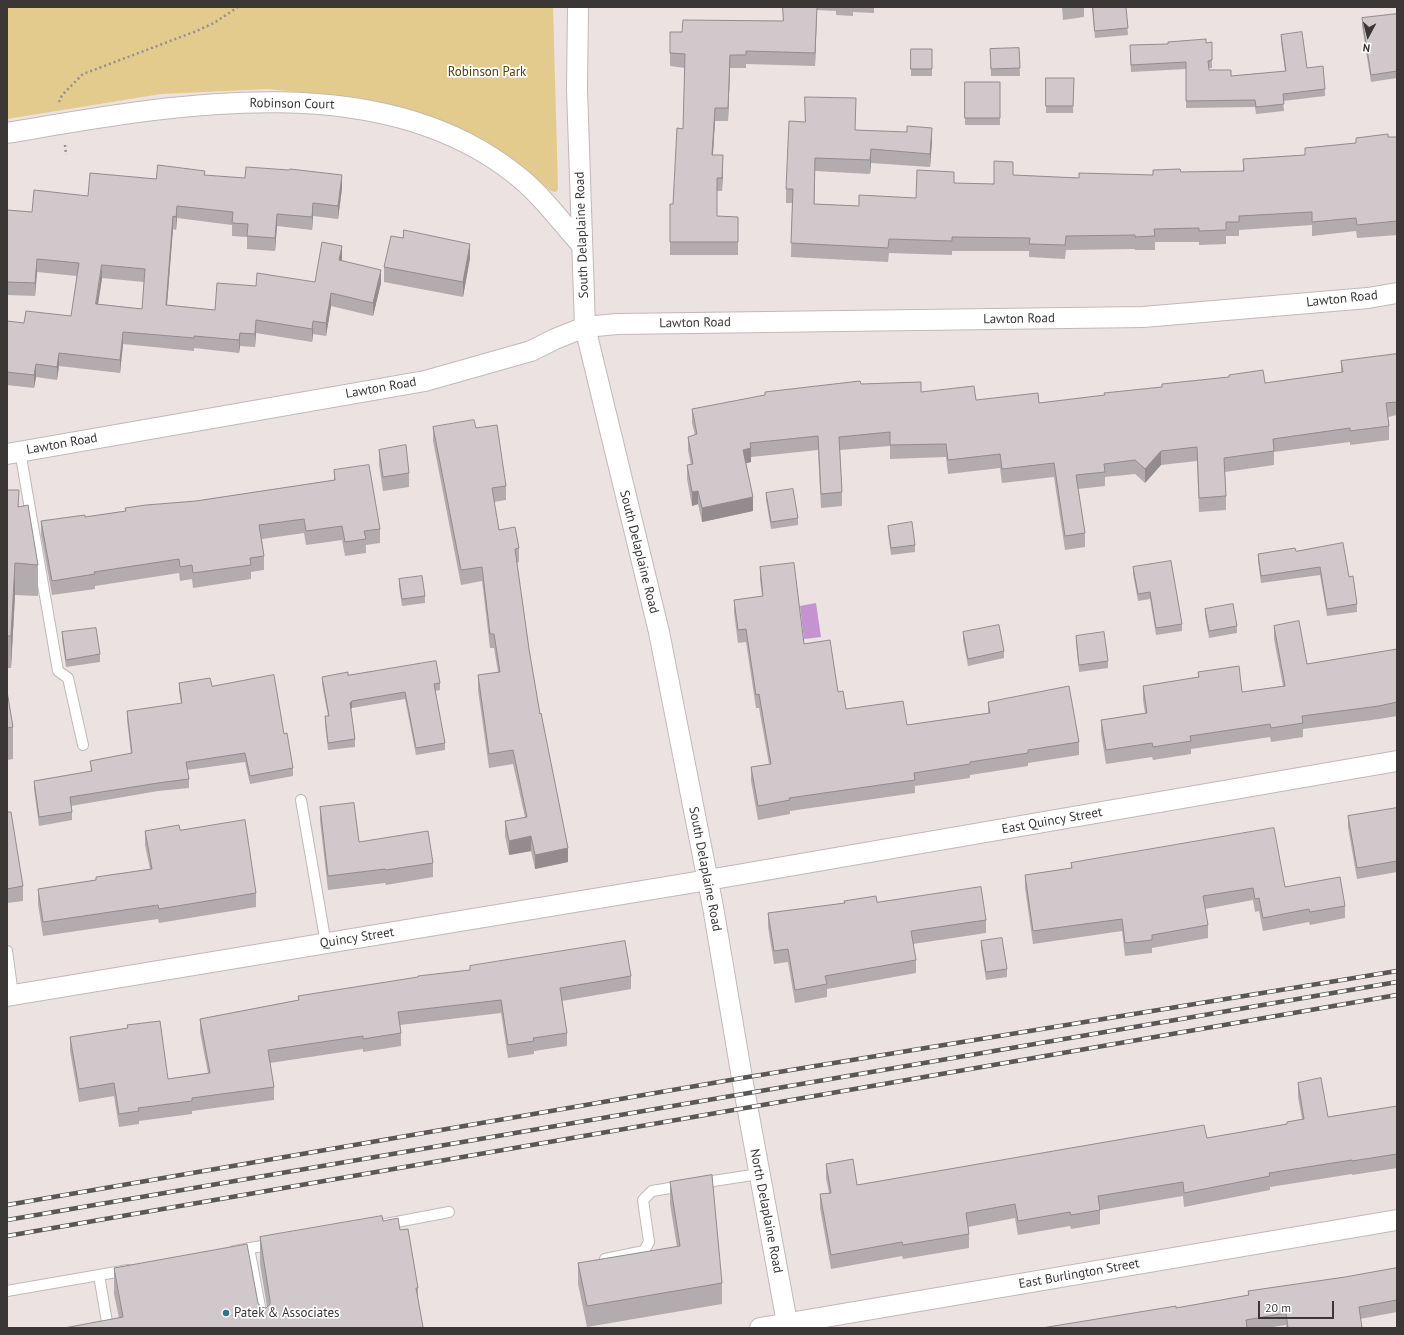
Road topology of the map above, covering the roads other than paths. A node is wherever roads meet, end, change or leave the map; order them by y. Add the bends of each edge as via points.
1 (578, 7) edge
2 (7, 133) edge
3 (581, 244) junction
4 (1397, 292) edge
5 (586, 327) junction
6 (14, 452) edge
7 (83, 745) dead end
8 (1397, 761) edge
9 (301, 800) dead end
10 (708, 880) junction
11 (326, 944) junction
12 (7, 951) edge
13 (10, 996) edge
14 (745, 1094) joint
15 (759, 1174) junction
16 (448, 1212) dead end
17 (1397, 1220) edge
18 (372, 1226) edge
19 (280, 1242) edge
20 (249, 1248) junction
21 (227, 1252) edge
22 (598, 1261) edge
23 (136, 1268) edge
24 (98, 1275) junction
25 (7, 1292) edge
26 (787, 1325) edge
27 (108, 1328) edge
28 (264, 1328) edge
29 (760, 1328) edge

1 - 3 street, South Delaplaine Road via 577,89
2 - 3 street, Robinson Court via 189,106 325,103 375,111 438,130 492,157 516,174
3 - 5 street, South Delaplaine Road
4 - 5 street, Lawton Road via 1368,298 1143,317 617,324
5 - 6 street, Lawton Road via 531,351 425,381
5 - 10 street, South Delaplaine Road via 659,632
6 - 7 lane via 58,671 68,678
8 - 10 street, East Quincy Street
9 - 11 lane
10 - 11 street, Quincy Street
10 - 14 street, South Delaplaine Road
11 - 13 street, Quincy Street
12 - 13 lane
14 - 15 street, North Delaplaine Road
15 - 22 lane via 652,1191 643,1200 649,1242 644,1251
15 - 26 street, North Delaplaine Road
16 - 18 lane
17 - 26 street, East Burlington Street
19 - 20 lane
20 - 21 lane
20 - 28 lane
23 - 24 lane
24 - 25 lane
24 - 27 lane
26 - 29 street, East Burlington Street

